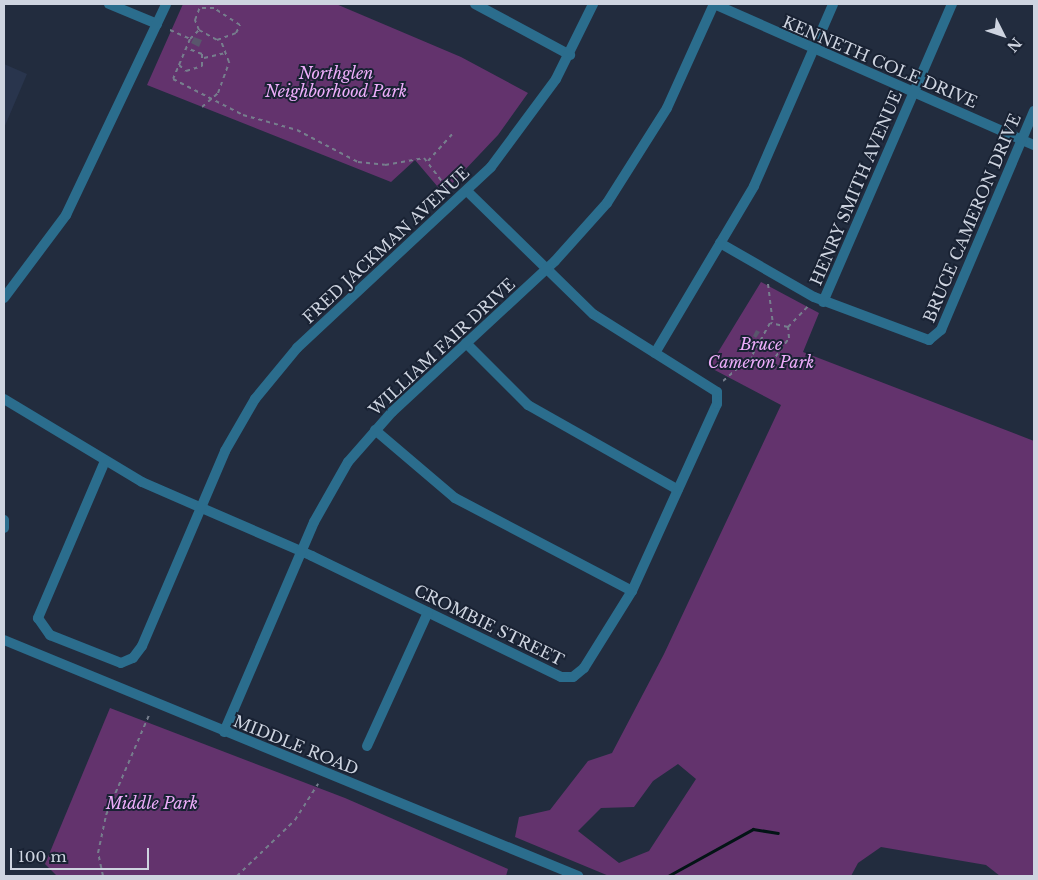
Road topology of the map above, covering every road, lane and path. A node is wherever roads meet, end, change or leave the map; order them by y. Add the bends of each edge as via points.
1 (109, 4) edge
2 (166, 4) edge
3 (201, 4) edge
4 (475, 4) edge
5 (593, 4) edge
6 (714, 4) edge
7 (833, 4) edge
8 (952, 4) edge
9 (201, 8) junction
10 (157, 24) junction
11 (170, 30) dead end
12 (199, 30) junction
13 (190, 39) junction
14 (220, 40) junction
15 (189, 49) junction
16 (814, 49) junction
17 (225, 53) junction
18 (570, 54) junction
19 (204, 58) junction
20 (179, 65) junction
21 (913, 92) junction
22 (215, 98) junction
23 (202, 107) dead end
24 (1034, 112) edge
25 (454, 132) dead end
26 (1023, 140) junction
27 (1034, 145) edge
28 (428, 161) junction
29 (450, 192) dead end
30 (468, 192) junction
31 (720, 243) junction
32 (546, 270) junction
33 (768, 284) dead end
34 (4, 298) edge
35 (823, 302) junction
36 (808, 306) dead end
37 (773, 322) junction
38 (788, 327) junction
39 (466, 343) junction
40 (655, 353) junction
41 (751, 357) junction
42 (723, 381) dead end
43 (4, 399) edge
44 (374, 430) junction
45 (105, 461) junction
46 (678, 490) junction
47 (200, 507) junction
48 (4, 520) edge
49 (4, 528) edge
50 (301, 552) junction
51 (632, 591) junction
52 (428, 612) junction
53 (4, 640) edge
54 (150, 714) dead end
55 (224, 732) junction
56 (368, 746) dead end
57 (318, 784) dead end
58 (103, 876) edge
59 (237, 876) edge
60 (578, 876) edge

1 - 10 street
2 - 10 street
3 - 9 path
4 - 18 street
5 - 18 street, FRED JACKMAN AVENUE
6 - 16 street, KENNETH COLE DRIVE
6 - 32 street, WILLIAM FAIR DRIVE via 646,146 594,218
7 - 16 street
8 - 21 street, HENRY SMITH AVENUE
9 - 12 path via 195,20
9 - 14 path via 214,8 239,23 238,31
10 - 34 street via 66,214
11 - 13 path
12 - 13 path
12 - 14 path
13 - 15 path
14 - 17 path
15 - 19 path
15 - 20 path via 181,54
16 - 21 street, KENNETH COLE DRIVE
16 - 31 street via 764,164
17 - 19 path
17 - 22 path via 229,62
18 - 30 street, FRED JACKMAN AVENUE via 529,120
19 - 20 path via 196,70
20 - 22 path via 173,78
21 - 26 street, KENNETH COLE DRIVE
21 - 35 street, HENRY SMITH AVENUE
22 - 23 path
22 - 28 path via 243,115 297,130 358,162 385,165 420,156
24 - 26 street, BRUCE CAMERON DRIVE
25 - 28 path
26 - 27 street, KENNETH COLE DRIVE
26 - 35 street, BRUCE CAMERON DRIVE via 938,335 918,340
28 - 29 path
30 - 32 street, CROMBIE STREET
30 - 47 street, FRED JACKMAN AVENUE via 275,373 238,426
31 - 35 street, BRUCE CAMERON DRIVE
31 - 40 street
32 - 39 street, WILLIAM FAIR DRIVE
32 - 40 street, CROMBIE STREET via 601,320
33 - 37 path
36 - 38 path
37 - 38 path
37 - 41 path
38 - 41 path via 788,338 771,363 764,365
39 - 44 street, WILLIAM FAIR DRIVE
39 - 46 street via 528,406
40 - 46 street, CROMBIE STREET via 717,392 717,404
41 - 42 path
43 - 45 street, CROMBIE STREET
44 - 50 street, WILLIAM FAIR DRIVE via 330,492
44 - 51 street via 455,498
45 - 47 street, CROMBIE STREET
45 - 47 street, FRED JACKMAN AVENUE via 38,612 39,624 50,635 116,661 133,658
46 - 51 street, CROMBIE STREET
47 - 50 street, CROMBIE STREET
48 - 49 street
50 - 52 street, CROMBIE STREET
50 - 55 street, WILLIAM FAIR DRIVE
51 - 52 street, CROMBIE STREET via 584,668 567,678
52 - 56 street
53 - 55 street, MIDDLE ROAD
54 - 58 path via 106,815 98,853
55 - 60 street, MIDDLE ROAD
57 - 59 path via 295,820

